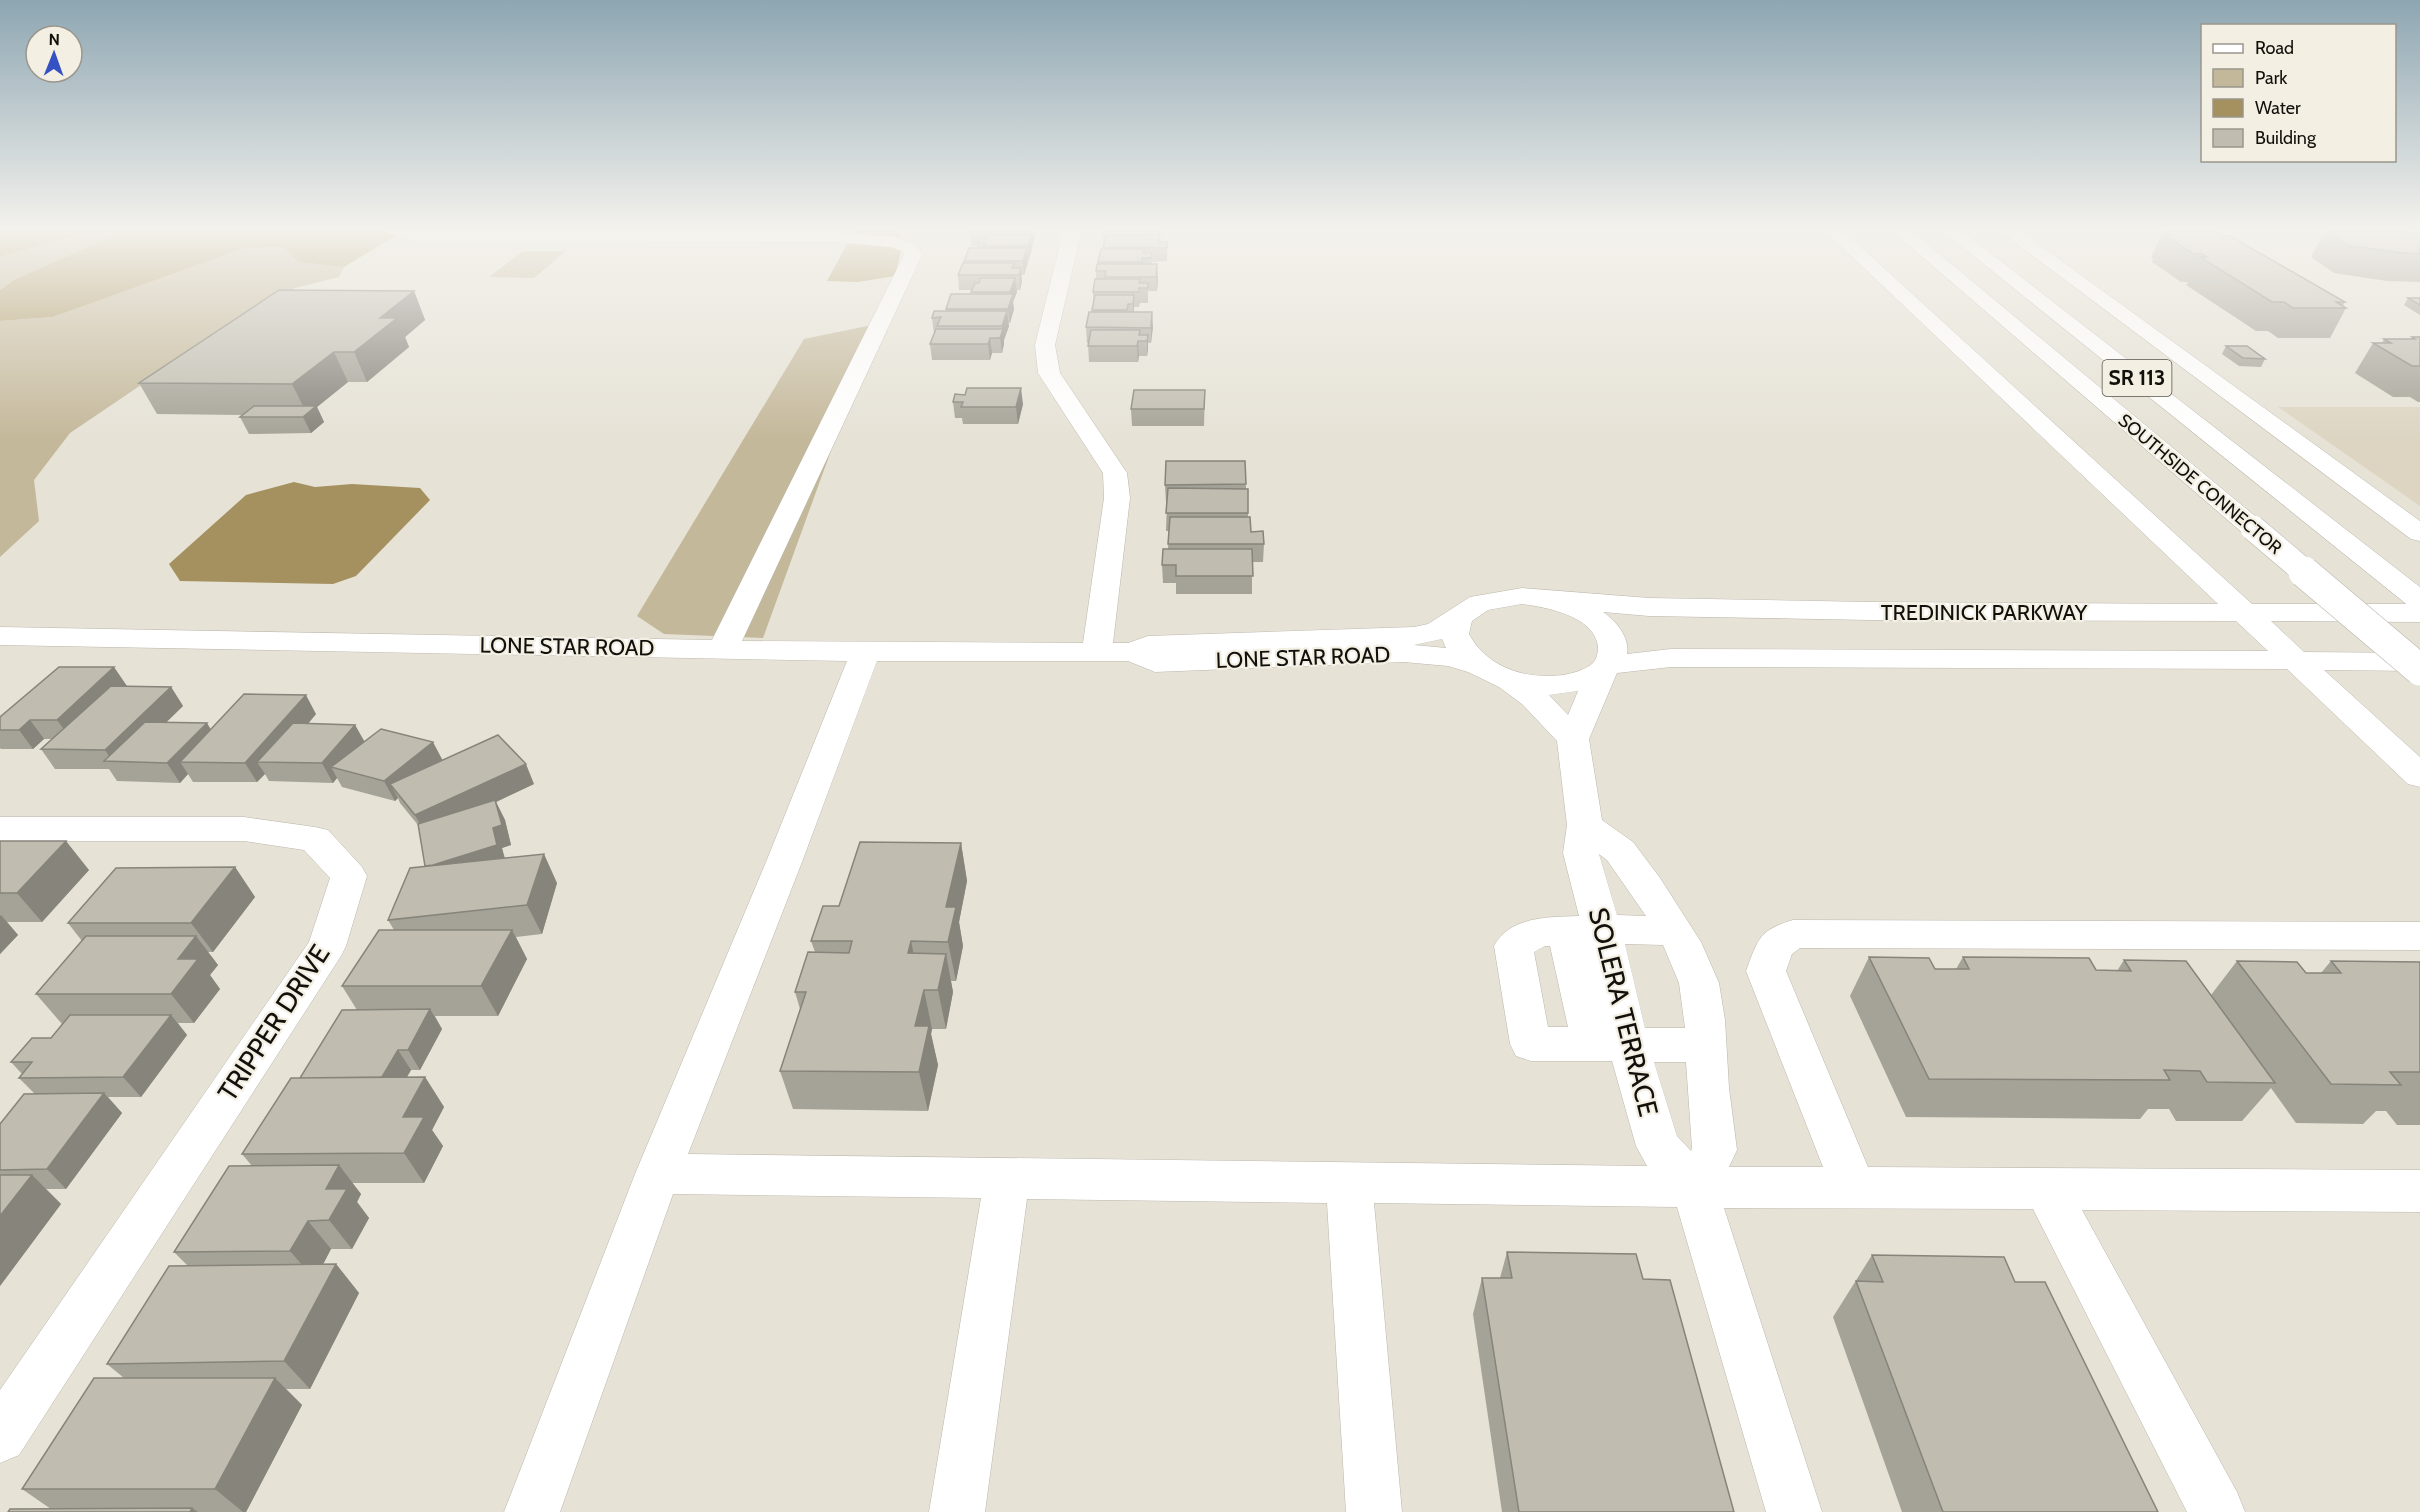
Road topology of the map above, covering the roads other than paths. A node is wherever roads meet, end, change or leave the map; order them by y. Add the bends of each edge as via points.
1 (892, 299) edge
2 (1056, 299) edge
3 (1906, 299) edge
4 (1981, 299) edge
5 (2037, 299) edge
6 (2100, 299) edge
7 (2420, 533) edge
8 (1549, 599) junction
9 (2420, 601) edge
10 (2420, 613) edge
11 (2245, 614) junction
12 (1458, 618) junction
13 (0, 636) edge
14 (723, 649) junction
15 (865, 652) junction
16 (1097, 652) junction
17 (1133, 652) junction
18 (2296, 662) junction
19 (2420, 662) edge
20 (1474, 664) junction
21 (1604, 667) junction
22 (2420, 670) edge
23 (1510, 681) junction
24 (1573, 739) junction
25 (2420, 776) edge
26 (1585, 825) junction
27 (0, 829) edge
28 (1584, 930) junction
29 (1676, 931) junction
30 (2420, 936) edge
31 (1610, 1044) junction
32 (1706, 1045) junction
33 (658, 1174) junction
34 (1007, 1178) junction
35 (1348, 1182) junction
36 (1694, 1187) junction
37 (1854, 1188) junction
38 (2046, 1189) junction
39 (2414, 1200) edge
40 (0, 1436) edge
41 (531, 1512) edge
42 (957, 1512) edge
43 (1374, 1512) edge
44 (1794, 1512) edge
45 (2217, 1512) edge

1 - 14 main road
2 - 16 main road via 1045,345 1049,373 1115,473 1117,498
3 - 11 main road
4 - 22 main road, SOUTHSIDE CONNECTOR / SR 113, bridge
5 - 9 main road, SOUTHSIDE CONNECTOR / SR 113
6 - 7 main road
8 - 11 main road, TREDINICK PARKWAY via 1649,607
8 - 12 main road via 1498,597 1467,609
8 - 21 main road via 1588,614 1603,626 1613,652
10 - 11 main road, TREDINICK PARKWAY
11 - 18 main road
12 - 17 main road, LONE STAR ROAD via 1437,631 1414,636 1148,645
12 - 20 main road via 1453,629 1454,641
13 - 14 main road, LONE STAR ROAD
14 - 15 main road, LONE STAR ROAD
15 - 16 main road, LONE STAR ROAD
15 - 33 main road
16 - 17 main road, LONE STAR ROAD
17 - 20 main road, LONE STAR ROAD via 1155,663 1404,653 1451,657
18 - 19 main road, TREDINICK PARKWAY
18 - 21 main road, TREDINICK PARKWAY via 1671,658
18 - 25 main road
20 - 23 main road
21 - 23 main road via 1590,678 1572,684
21 - 24 main road
23 - 24 main road via 1533,697
24 - 26 main road, SOLERA TERRACE
26 - 28 main road, SOLERA TERRACE via 1581,853
26 - 29 main road via 1620,851
27 - 40 main road, TRIPPER DRIVE via 244,829 315,838 349,876 327,946
28 - 29 main road
28 - 31 main road, SOLERA TERRACE
28 - 31 main road via 1538,932 1513,946 1531,1044
29 - 32 main road via 1699,983
30 - 37 main road via 1792,934 1775,945 1766,971
31 - 32 main road
31 - 36 main road, SOLERA TERRACE via 1658,1146
32 - 36 main road via 1715,1150
33 - 34 main road
33 - 41 main road
34 - 35 main road
34 - 42 main road
35 - 36 main road
35 - 43 main road
36 - 37 main road
36 - 44 main road, SOLERA TERRACE
37 - 38 main road
38 - 39 main road
38 - 45 main road

